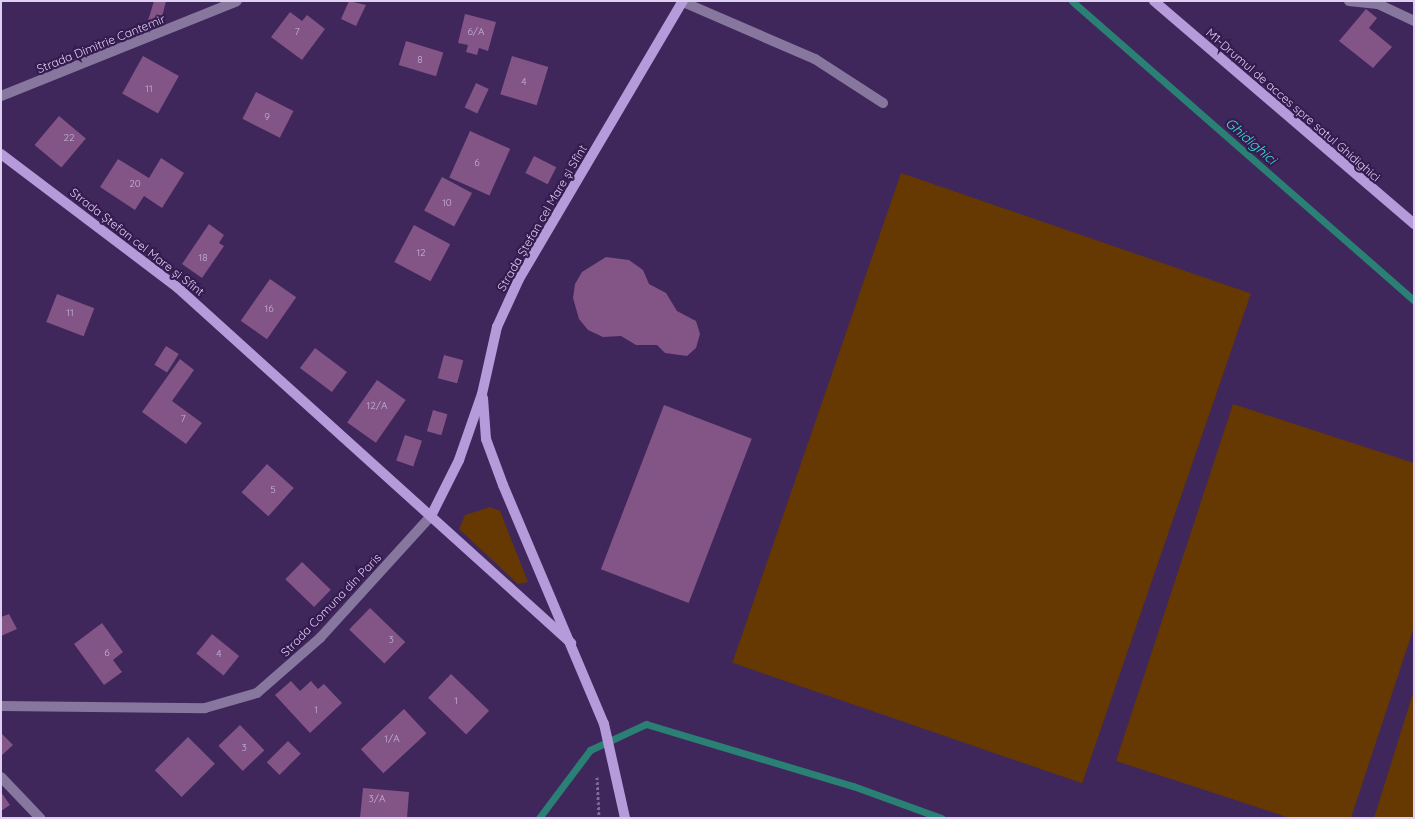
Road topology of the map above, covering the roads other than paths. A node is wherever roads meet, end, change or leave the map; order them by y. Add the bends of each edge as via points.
1 (237, 1) edge
2 (1349, 1) edge
3 (683, 2) edge
4 (1157, 2) edge
5 (1414, 21) edge
6 (1, 96) edge
7 (883, 102) dead end
8 (1, 154) edge
9 (1414, 224) edge
10 (482, 394) junction
11 (431, 516) junction
12 (571, 642) junction
13 (1, 706) edge
14 (1, 777) edge
15 (40, 818) edge
16 (625, 818) edge

1 - 6 street, Strada Dimitrie Cantemir
2 - 5 street via 1378,4
3 - 7 street via 815,59
3 - 10 street, Strada Ștefan cel Mare și Sfînt via 519,279 497,327
4 - 9 street, M1-Drumul de acces spre satul Ghidighici
8 - 11 street, Strada Ștefan cel Mare și Sfînt via 178,288
10 - 11 street, Strada Ștefan cel Mare și Sfînt via 451,481
10 - 12 street via 486,439 502,485
11 - 12 street, Strada Ștefan cel Mare și Sfînt
11 - 13 street, Strada Comuna din Paris via 320,638 257,693 206,708
12 - 16 street via 605,731
14 - 15 street

